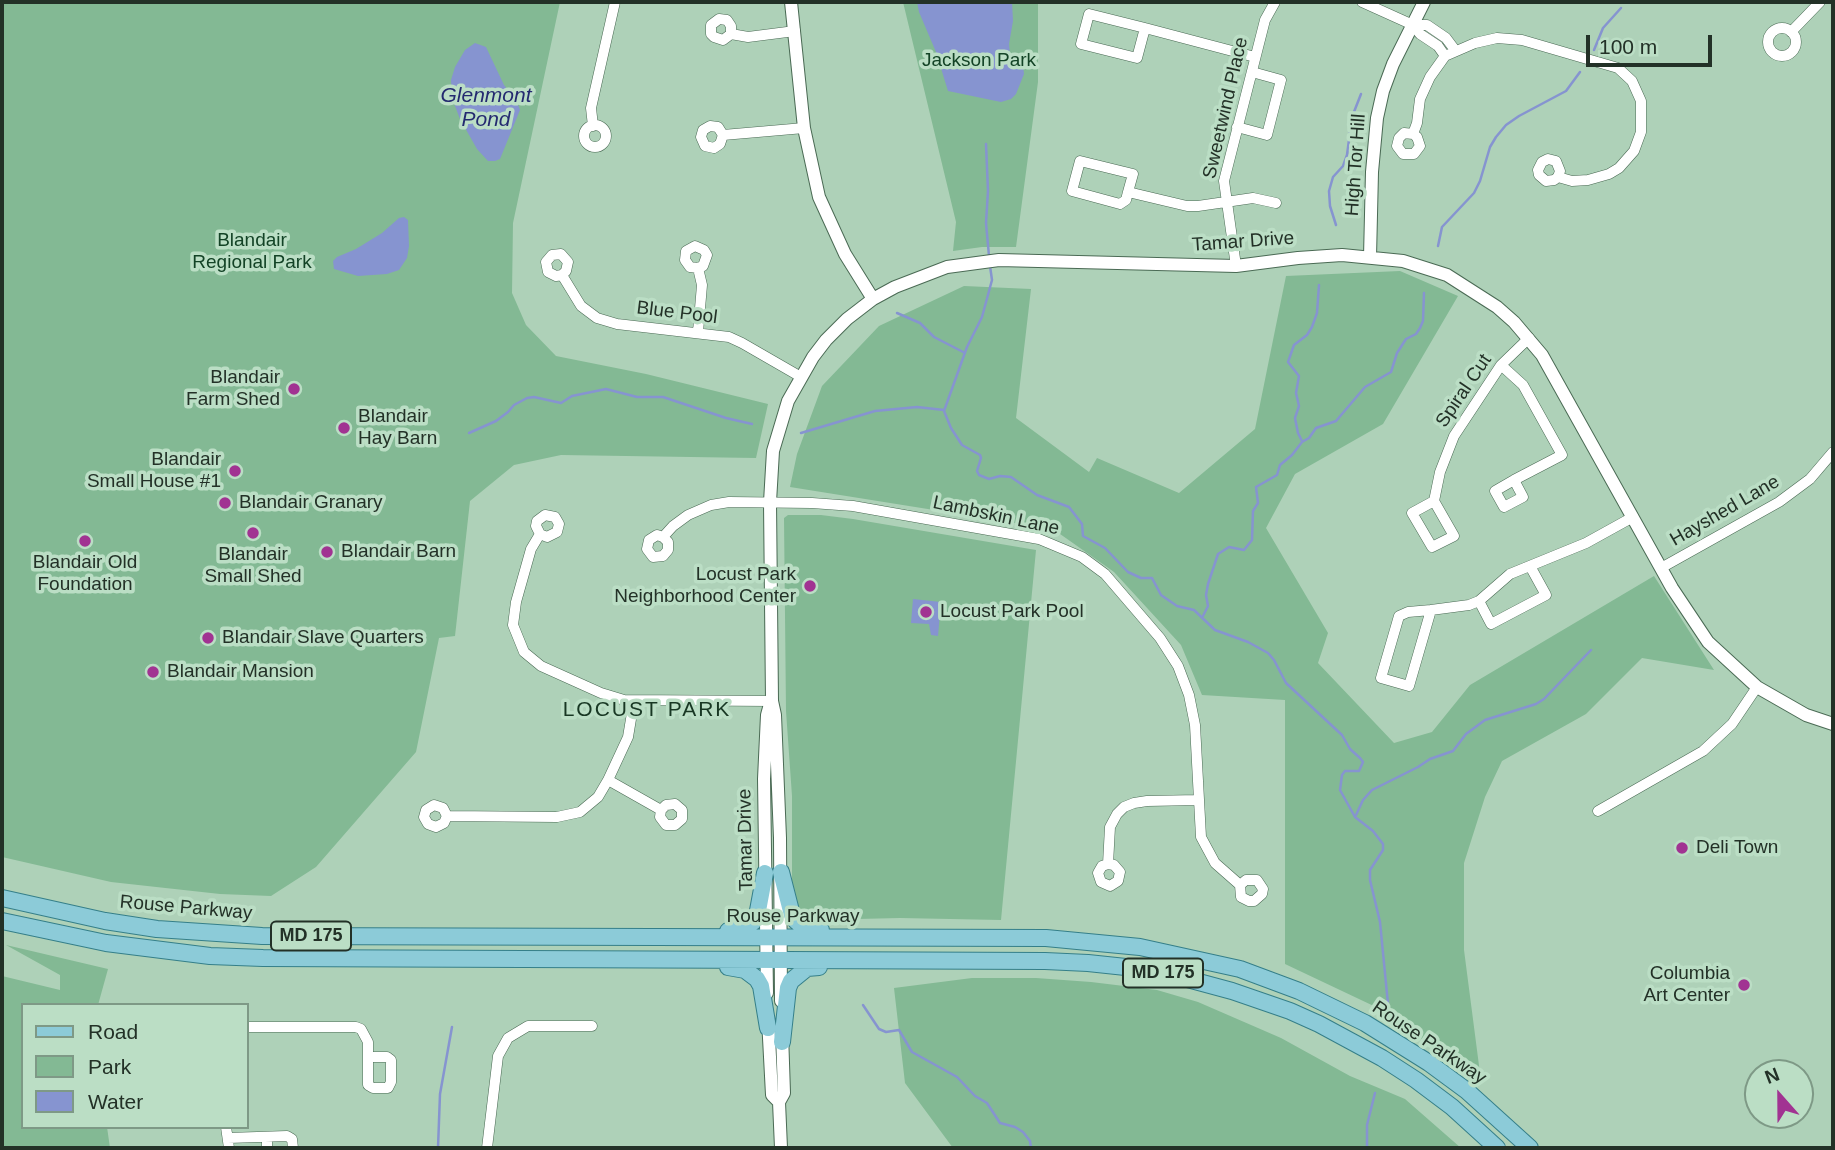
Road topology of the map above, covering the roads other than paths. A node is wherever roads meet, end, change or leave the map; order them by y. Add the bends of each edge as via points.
1 (615, 2) edge
2 (791, 2) edge
3 (1275, 2) edge
4 (1362, 2) edge
5 (1424, 2) edge
6 (1819, 2) edge
7 (1413, 25) junction
8 (1145, 28) junction
9 (795, 31) junction
10 (1791, 32) dead end
11 (731, 34) dead end
12 (1450, 53) junction
13 (1255, 57) junction
14 (1252, 72) junction
15 (593, 126) dead end
16 (1237, 127) junction
17 (804, 128) junction
18 (1413, 134) dead end
19 (723, 135) dead end
20 (1558, 177) dead end
21 (1128, 192) junction
22 (1226, 202) junction
23 (1276, 203) dead end
24 (1370, 257) junction
25 (1236, 266) junction
26 (698, 268) dead end
27 (562, 275) dead end
28 (873, 299) junction
29 (698, 332) junction
30 (1529, 338) junction
31 (1501, 365) junction
32 (801, 377) junction
33 (1833, 452) edge
34 (1514, 480) dead end
35 (1434, 501) junction
36 (770, 502) junction
37 (1633, 517) junction
38 (540, 534) dead end
39 (663, 537) dead end
40 (1530, 566) junction
41 (1661, 568) junction
42 (1479, 601) junction
43 (1431, 610) junction
44 (1756, 687) junction
45 (634, 701) junction
46 (772, 701) junction
47 (1833, 724) edge
48 (608, 780) junction
49 (1198, 800) junction
50 (661, 810) dead end
51 (1598, 811) dead end
52 (447, 816) dead end
53 (1108, 864) dead end
54 (773, 872) junction
55 (1241, 885) dead end
56 (2, 898) edge
57 (2, 920) edge
58 (624, 938) junction
59 (773, 938) junction
60 (914, 939) junction
61 (586, 959) junction
62 (773, 960) junction
63 (955, 960) junction
64 (592, 1026) dead end
65 (248, 1027) edge
66 (768, 1028) junction
67 (782, 1042) junction
68 (368, 1057) dead end
69 (779, 1102) junction
70 (267, 1137) junction
71 (228, 1138) edge
72 (267, 1148) edge
73 (293, 1148) edge
74 (487, 1148) edge
75 (781, 1148) edge
76 (1497, 1148) edge
77 (1530, 1148) edge

1 - 15 street via 592,108
2 - 9 street
3 - 13 street, Sweetwind Place
4 - 7 street
5 - 7 street, High Tor Hill
6 - 10 street
7 - 12 street
7 - 24 street, High Tor Hill via 1383,91 1377,118
8 - 8 street via 1089,14 1082,44 1137,58
8 - 13 street
9 - 11 street via 748,37
9 - 17 street
12 - 18 street via 1424,89
12 - 20 street via 1486,40 1508,38 1626,74 1641,101 1641,132 1628,160 1599,178 1572,181
13 - 14 street, Sweetwind Place
14 - 16 street, Sweetwind Place
14 - 16 street via 1281,80 1267,135
16 - 22 street, Sweetwind Place via 1224,181
17 - 19 street
17 - 28 street via 828,222
21 - 21 street via 1120,204 1072,191 1080,160 1133,174
21 - 22 street via 1187,206
22 - 23 street via 1253,198
22 - 25 street, Sweetwind Place
24 - 25 street, Tamar Drive via 1322,256
24 - 30 street, Tamar Drive via 1403,261 1447,275 1497,307
25 - 28 street, Tamar Drive via 999,260 924,274
26 - 29 street via 702,285
27 - 29 street, Blue Pool via 581,306 597,318
28 - 32 street, Tamar Drive via 826,340
29 - 32 street, Blue Pool via 743,343
30 - 31 street, Spiral Cut
30 - 37 street, Tamar Drive via 1560,384
31 - 34 street via 1523,385 1562,455
31 - 35 street, Spiral Cut via 1454,436
32 - 36 street, Tamar Drive via 778,433
33 - 41 street, Hayshed Lane via 1810,479 1779,502
35 - 35 street via 1412,513 1432,547 1454,536
36 - 39 street, Lambskin Lane via 711,505 688,515
36 - 46 street, Tamar Drive
36 - 49 street, Lambskin Lane via 853,506 1039,539 1082,556 1105,575 1160,638 1181,673 1194,718
37 - 40 street
37 - 41 street, Tamar Drive
38 - 45 street via 531,549 514,613 515,634 524,652 541,666 601,694
40 - 42 street via 1510,574
40 - 42 street via 1546,594 1491,624
41 - 44 street, Tamar Drive via 1708,642
42 - 43 street
43 - 43 street via 1409,686 1381,678 1399,616
44 - 47 street, Tamar Drive via 1806,715
44 - 51 street via 1731,724 1703,751
45 - 46 street
45 - 48 street via 628,737
46 - 54 street, Tamar Drive via 767,715
48 - 50 street
48 - 52 street via 589,806 570,816
49 - 53 street via 1147,801 1125,807 1110,827
49 - 55 street, Lambskin Lane via 1205,847
54 - 58 main road via 757,916 741,929
54 - 59 street, Tamar Drive
54 - 60 main road via 792,915 803,927 882,932
56 - 58 main road, Rouse Parkway / MD 175 via 105,921 207,933
57 - 61 main road, Rouse Parkway / MD 175 via 106,943 210,956
58 - 59 main road, Rouse Parkway / MD 175
59 - 60 main road, Rouse Parkway / MD 175
59 - 62 street, Tamar Drive
60 - 77 main road, Rouse Parkway / MD 175 via 1090,941 1175,953 1240,970 1320,1000 1393,1039 1467,1091
61 - 62 main road, Rouse Parkway / MD 175
61 - 66 main road via 644,966 739,967 761,986
62 - 63 main road, Rouse Parkway / MD 175
62 - 66 street, Tamar Drive
62 - 67 street, Tamar Drive
63 - 67 main road via 807,968 788,988
63 - 76 main road, Rouse Parkway / MD 175 via 1088,962 1135,968 1261,1000 1382,1058 1452,1107
64 - 74 street via 528,1026 513,1032 498,1056
65 - 68 street via 356,1027 366,1038
66 - 69 street, Tamar Drive via 772,1095
67 - 69 street, Tamar Drive via 784,1093
69 - 75 street, Tamar Drive
70 - 71 street
70 - 72 street
70 - 73 street via 290,1137

